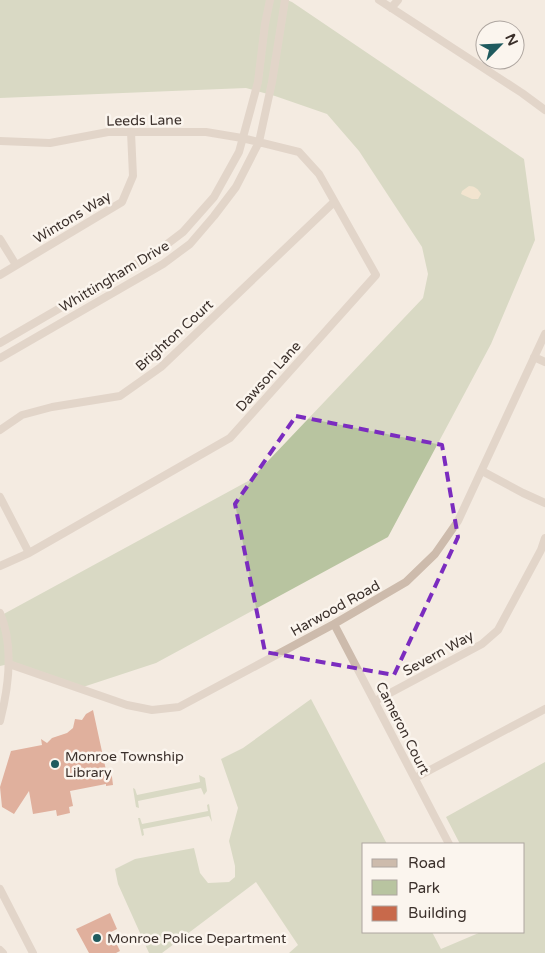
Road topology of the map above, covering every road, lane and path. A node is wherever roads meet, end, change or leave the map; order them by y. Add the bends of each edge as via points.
1 (270, 0) edge
2 (285, 0) edge
3 (379, 0) edge
4 (398, 0) edge
5 (391, 8) junction
6 (545, 110) edge
7 (132, 132) junction
8 (242, 138) junction
9 (0, 142) edge
10 (259, 142) junction
11 (334, 202) junction
12 (0, 239) edge
13 (16, 266) junction
14 (0, 275) edge
15 (545, 334) edge
16 (0, 343) edge
17 (534, 357) junction
18 (0, 358) edge
19 (545, 362) edge
20 (0, 430) edge
21 (482, 471) junction
22 (0, 497) edge
23 (545, 503) edge
24 (545, 538) edge
25 (29, 553) junction
26 (0, 566) edge
27 (0, 613) edge
28 (334, 624) junction
29 (9, 664) junction
30 (376, 701) junction
31 (545, 709) edge
32 (0, 721) edge
33 (415, 778) junction
34 (448, 843) edge
35 (0, 889) edge
36 (0, 950) edge
37 (3, 953) edge
38 (33, 953) edge

1 - 8 street, Whittingham Drive via 258,82
2 - 10 street, Whittingham Drive
3 - 5 street
4 - 5 street
5 - 6 street
7 - 8 street, Leeds Lane via 206,132
7 - 9 street, Leeds Lane via 108,132 50,143
7 - 13 street, Wintons Way via 133,176 122,202
8 - 10 street, Leeds Lane
8 - 16 street, Whittingham Drive via 239,152 214,197 184,232 158,251
10 - 11 street, Dawson Lane via 299,152 319,174
10 - 18 street, Whittingham Drive via 236,187 190,244 136,281
11 - 20 street, Brighton Court via 161,367 120,396 22,415
11 - 25 street, Dawson Lane via 376,275 230,438
12 - 13 street
13 - 14 street, Wintons Way
15 - 17 street, Harwood Road
17 - 19 street
17 - 21 street, Harwood Road
21 - 23 street
21 - 28 street, Harwood Road via 458,521 435,554 406,582
22 - 25 street
24 - 30 street, Severn Way via 498,630 482,644
25 - 26 street, Dawson Lane
27 - 29 street
28 - 29 street, Harwood Road via 179,707 152,710 127,704
28 - 30 street, Cameron Court
29 - 32 street
30 - 33 street, Cameron Court
31 - 33 street
33 - 34 street, Cameron Court
35 - 38 street
36 - 37 street

